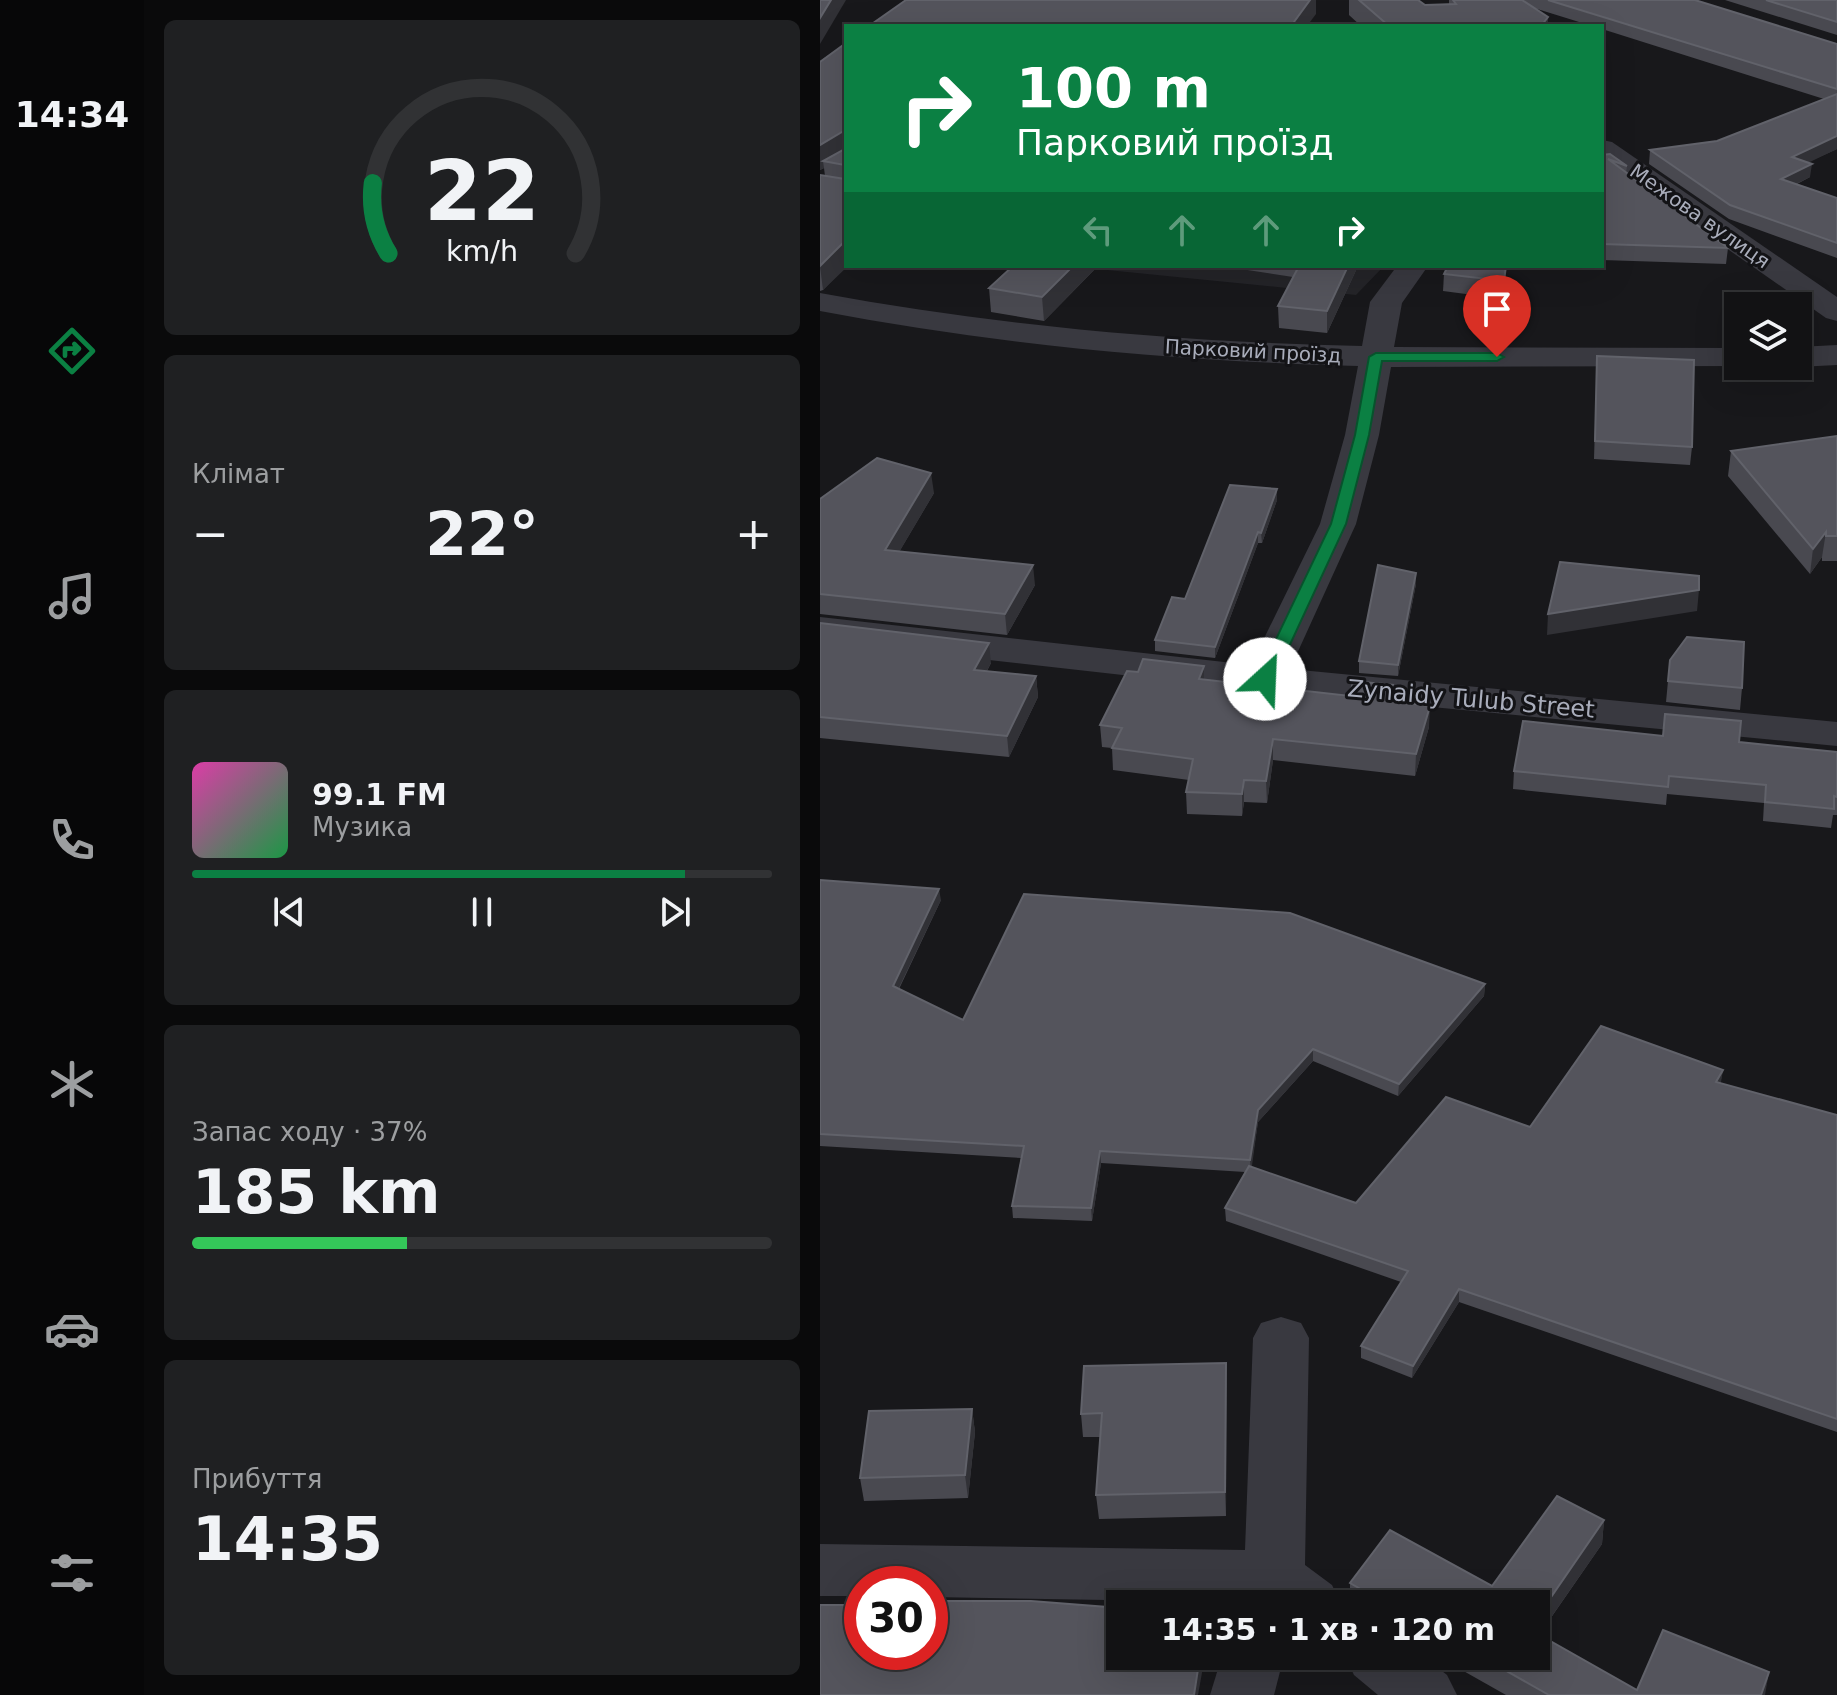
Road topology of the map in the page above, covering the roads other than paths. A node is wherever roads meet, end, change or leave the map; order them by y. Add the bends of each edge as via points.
1 (1604, 149) edge
2 (1412, 268) edge
3 (820, 302) edge
4 (1837, 311) edge
5 (1837, 355) edge
6 (1812, 356) edge
7 (1376, 357) junction
8 (1724, 358) edge
9 (820, 629) edge
10 (1265, 679) junction
11 (1837, 734) edge
12 (1281, 1338) dead end
13 (820, 1570) edge
14 (1191, 1590) edge
15 (1284, 1590) edge
16 (1249, 1670) edge
17 (1394, 1670) edge
18 (1242, 1695) edge
19 (1425, 1695) edge

1 - 4 street, Межова вулиця
2 - 7 street via 1386,302
3 - 7 street, Парковий проїзд via 1029,336
5 - 6 street
7 - 8 street, Парковий проїзд
7 - 10 street via 1338,524
9 - 10 street, Zynaidy Tulub Street
10 - 11 street, Zynaidy Tulub Street
12 - 15 street
13 - 14 street
16 - 18 street
17 - 19 street

